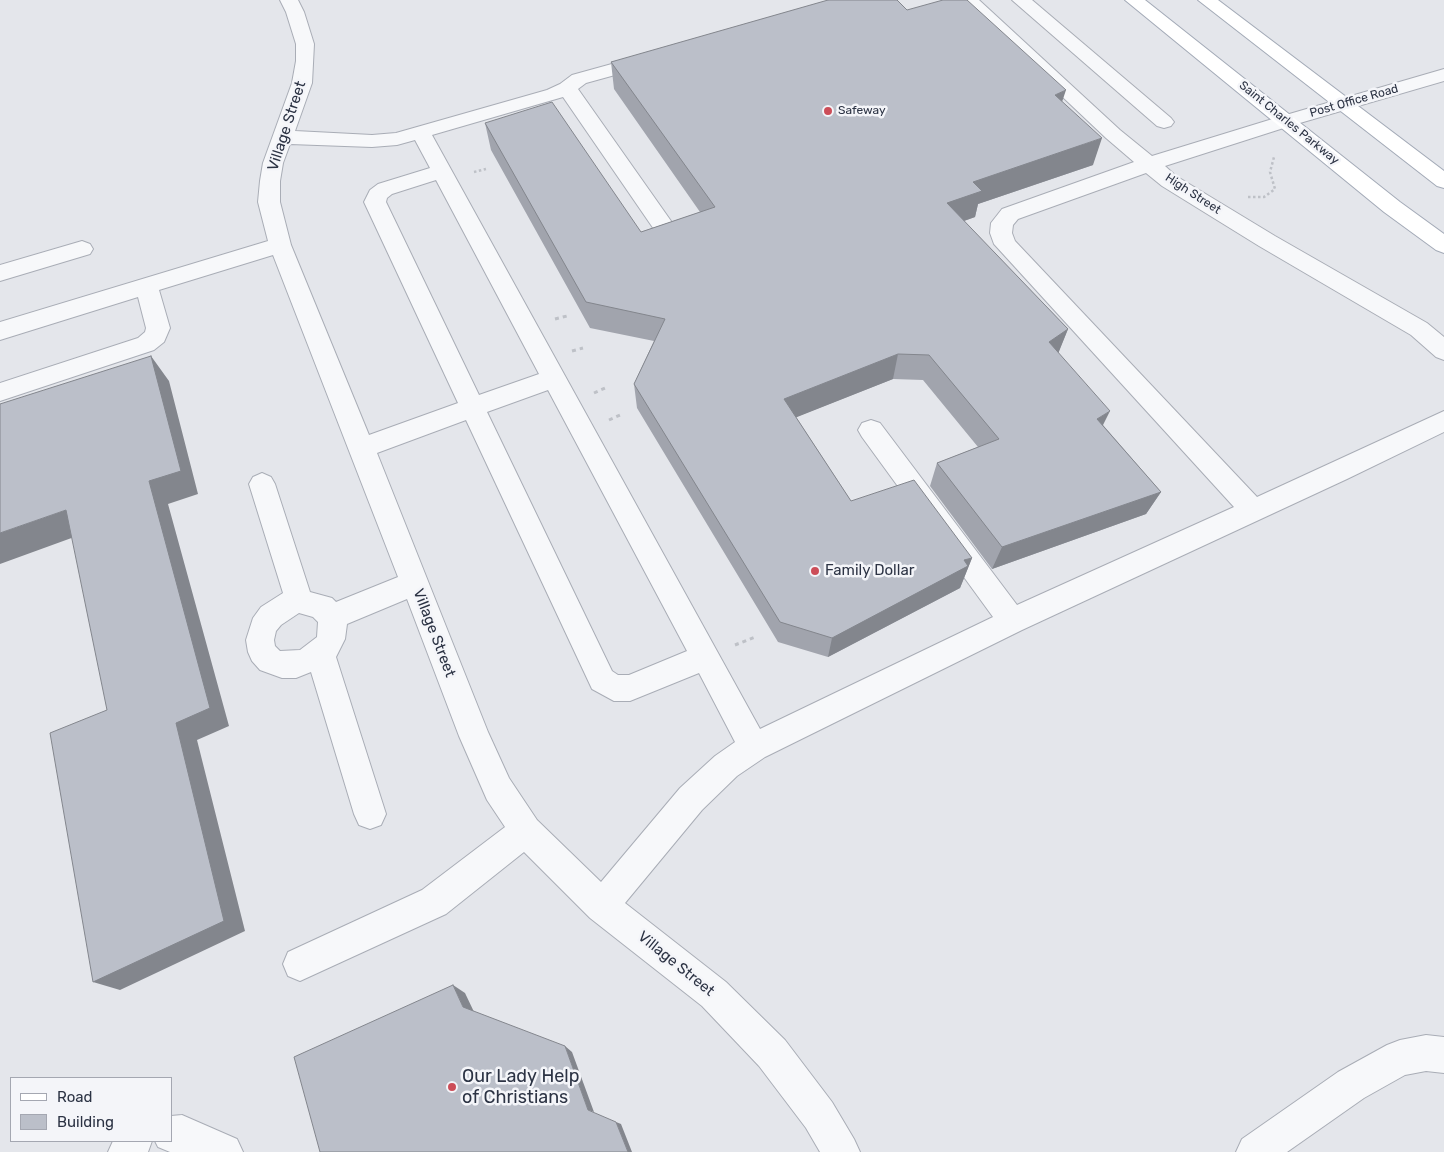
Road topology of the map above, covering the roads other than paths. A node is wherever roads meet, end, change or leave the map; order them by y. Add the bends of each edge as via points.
1 (289, 0) edge
2 (969, 0) edge
3 (1021, 0) edge
4 (1134, 0) edge
5 (1207, 0) edge
6 (668, 54) edge
7 (1069, 66) junction
8 (1444, 75) edge
9 (567, 88) junction
10 (1343, 105) junction
11 (1286, 120) junction
12 (1164, 122) dead end
13 (421, 133) junction
14 (282, 137) junction
15 (1150, 164) junction
16 (441, 172) junction
17 (1444, 182) edge
18 (670, 236) edge
19 (280, 245) junction
20 (1444, 245) edge
21 (82, 249) dead end
22 (0, 273) edge
23 (146, 285) junction
24 (0, 330) edge
25 (1444, 351) edge
26 (553, 378) junction
27 (0, 392) edge
28 (472, 408) junction
29 (1444, 420) edge
30 (871, 430) dead end
31 (362, 448) junction
32 (262, 484) dead end
33 (1253, 510) junction
34 (414, 583) junction
35 (299, 601) junction
36 (332, 617) junction
37 (1012, 621) junction
38 (320, 653) junction
39 (704, 657) junction
40 (754, 747) junction
41 (370, 814) dead end
42 (526, 831) junction
43 (602, 906) junction
44 (300, 964) dead end
45 (1444, 1055) edge
46 (172, 1134) edge
47 (224, 1152) edge
48 (841, 1152) edge
49 (1255, 1152) edge

1 - 14 street, Village Street via 305,44 305,61 302,83
2 - 7 street, High Street
3 - 7 street
4 - 11 main road, Saint Charles Parkway
5 - 10 main road
6 - 9 street via 579,79
7 - 12 street
7 - 15 street, High Street via 1113,134
8 - 10 street, Post Office Road
9 - 13 street
9 - 18 street
10 - 11 street, Post Office Road
10 - 17 main road
11 - 15 street, Post Office Road
11 - 20 main road, Saint Charles Parkway
13 - 14 street via 372,141
13 - 16 street
14 - 19 street, Village Street via 273,163 269,202
15 - 25 street, High Street via 1169,181 1419,330
15 - 33 street, Post Office Road via 1010,214 1002,223 1000,233 1005,244
16 - 26 street
16 - 28 street via 385,189 377,195 375,202
19 - 23 street
19 - 31 street, Village Street
21 - 22 street
23 - 24 street
23 - 27 street via 158,328 156,336 146,344
26 - 28 street
26 - 39 street
28 - 31 street
28 - 39 street via 602,680 614,688 630,688
29 - 33 street
30 - 37 street
31 - 34 street, Village Street
32 - 35 street
33 - 37 street
34 - 36 street
34 - 42 street, Village Street via 490,772
35 - 36 street via 322,607
35 - 38 street via 271,616 263,627 262,652 270,661 282,665 296,665
36 - 38 street via 331,639
37 - 40 street
38 - 41 street
39 - 40 street
40 - 43 street via 726,766 691,799
42 - 43 street, Village Street
42 - 44 street via 434,902
43 - 48 street, Village Street via 714,994 772,1053 819,1114
45 - 49 street via 1426,1053 1400,1058 1350,1085
46 - 47 street via 182,1133

